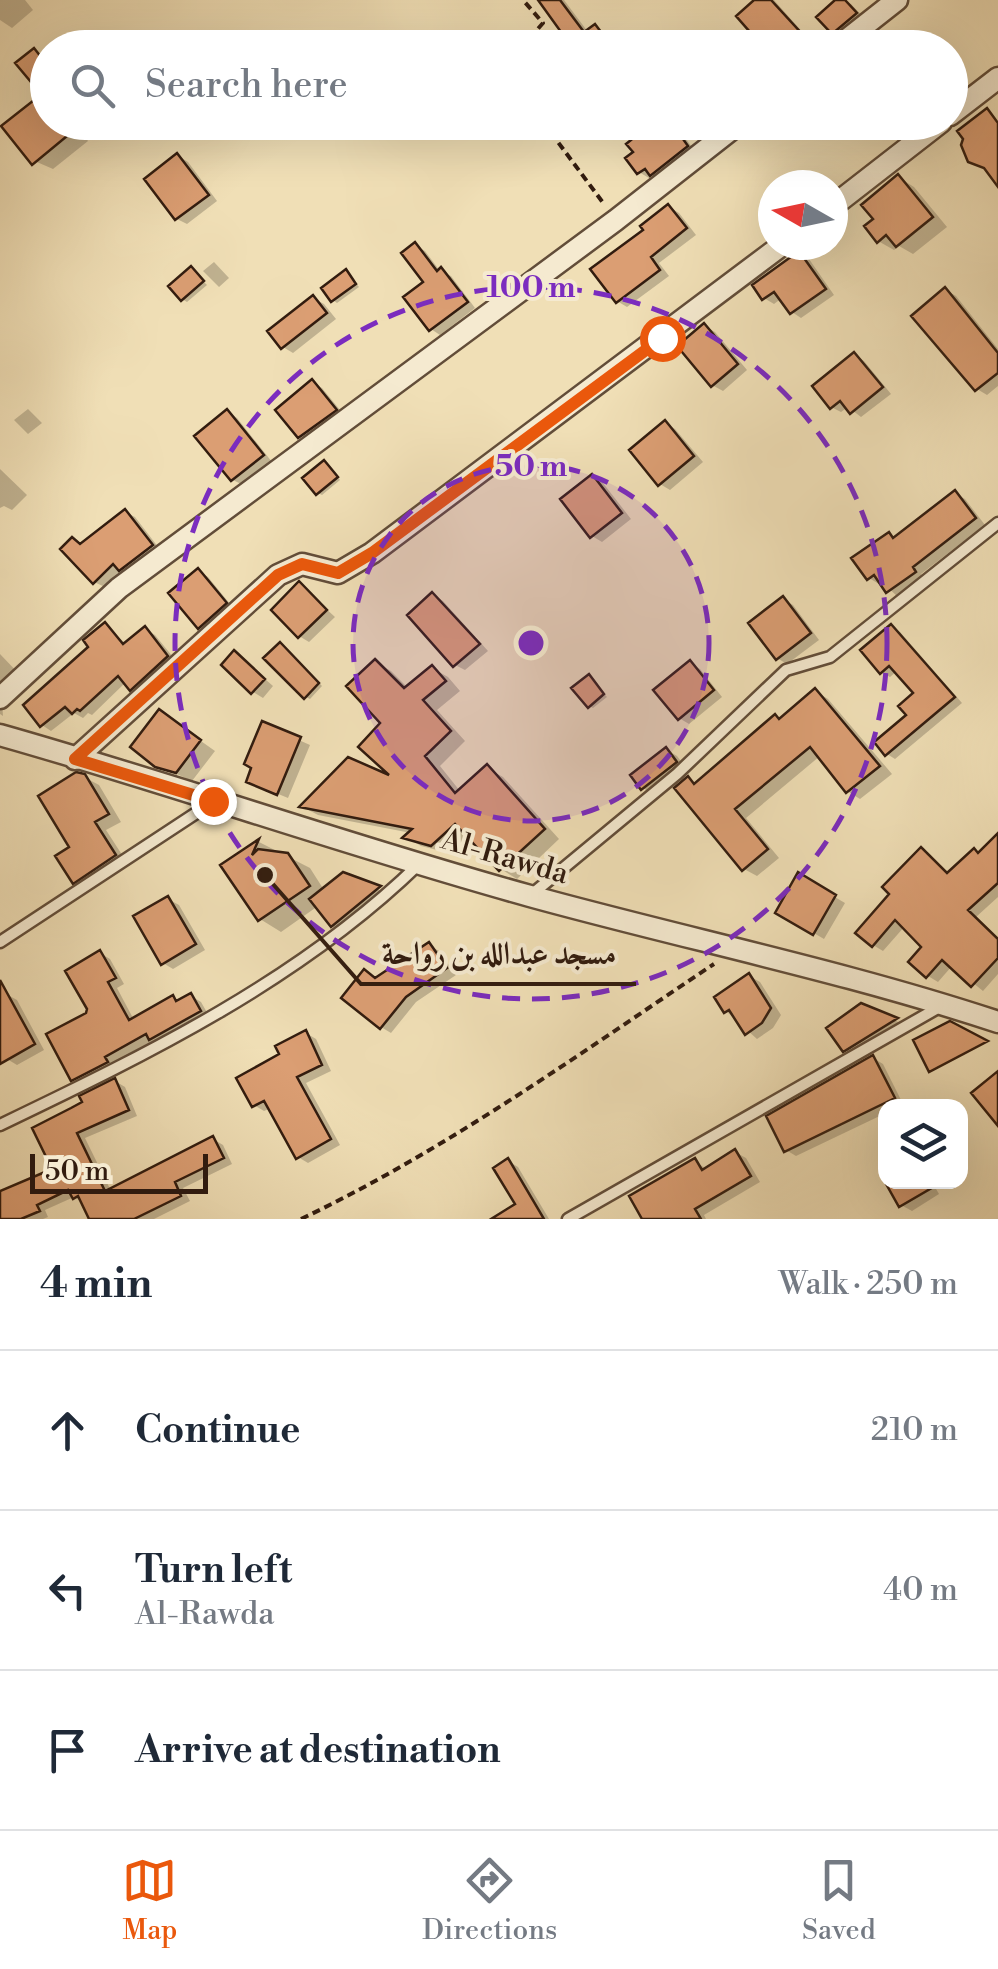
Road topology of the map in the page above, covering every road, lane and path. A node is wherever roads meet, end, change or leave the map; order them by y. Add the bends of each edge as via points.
1 (523, 0) edge
2 (897, 0) edge
3 (537, 30) edge
4 (859, 30) edge
5 (998, 78) edge
6 (968, 101) edge
7 (556, 140) edge
8 (717, 140) edge
9 (918, 140) edge
10 (848, 194) edge
11 (616, 220) junction
12 (762, 260) edge
13 (998, 523) edge
14 (0, 698) edge
15 (0, 735) edge
16 (75, 759) junction
17 (213, 801) junction
18 (420, 864) junction
19 (530, 896) junction
20 (0, 942) edge
21 (738, 948) junction
22 (944, 1004) junction
23 (998, 1022) edge
24 (0, 1125) edge
25 (300, 1219) edge
26 (568, 1219) edge

1 - 3 path via 543,23
2 - 4 street
5 - 6 street
7 - 11 path
8 - 11 street
9 - 10 street
11 - 14 street via 120,588
12 - 16 street via 372,553 338,573 302,564 278,575
13 - 19 lane via 830,657 786,670 678,774
15 - 16 street, Al-Rawda
16 - 17 street, Al-Rawda
17 - 18 street, Al-Rawda
17 - 20 lane
18 - 19 street, Al-Rawda
18 - 24 lane via 232,1007
19 - 21 street, Al-Rawda
21 - 22 street, Al-Rawda
21 - 25 path via 461,1130 365,1189
22 - 23 street, Al-Rawda
22 - 26 lane

